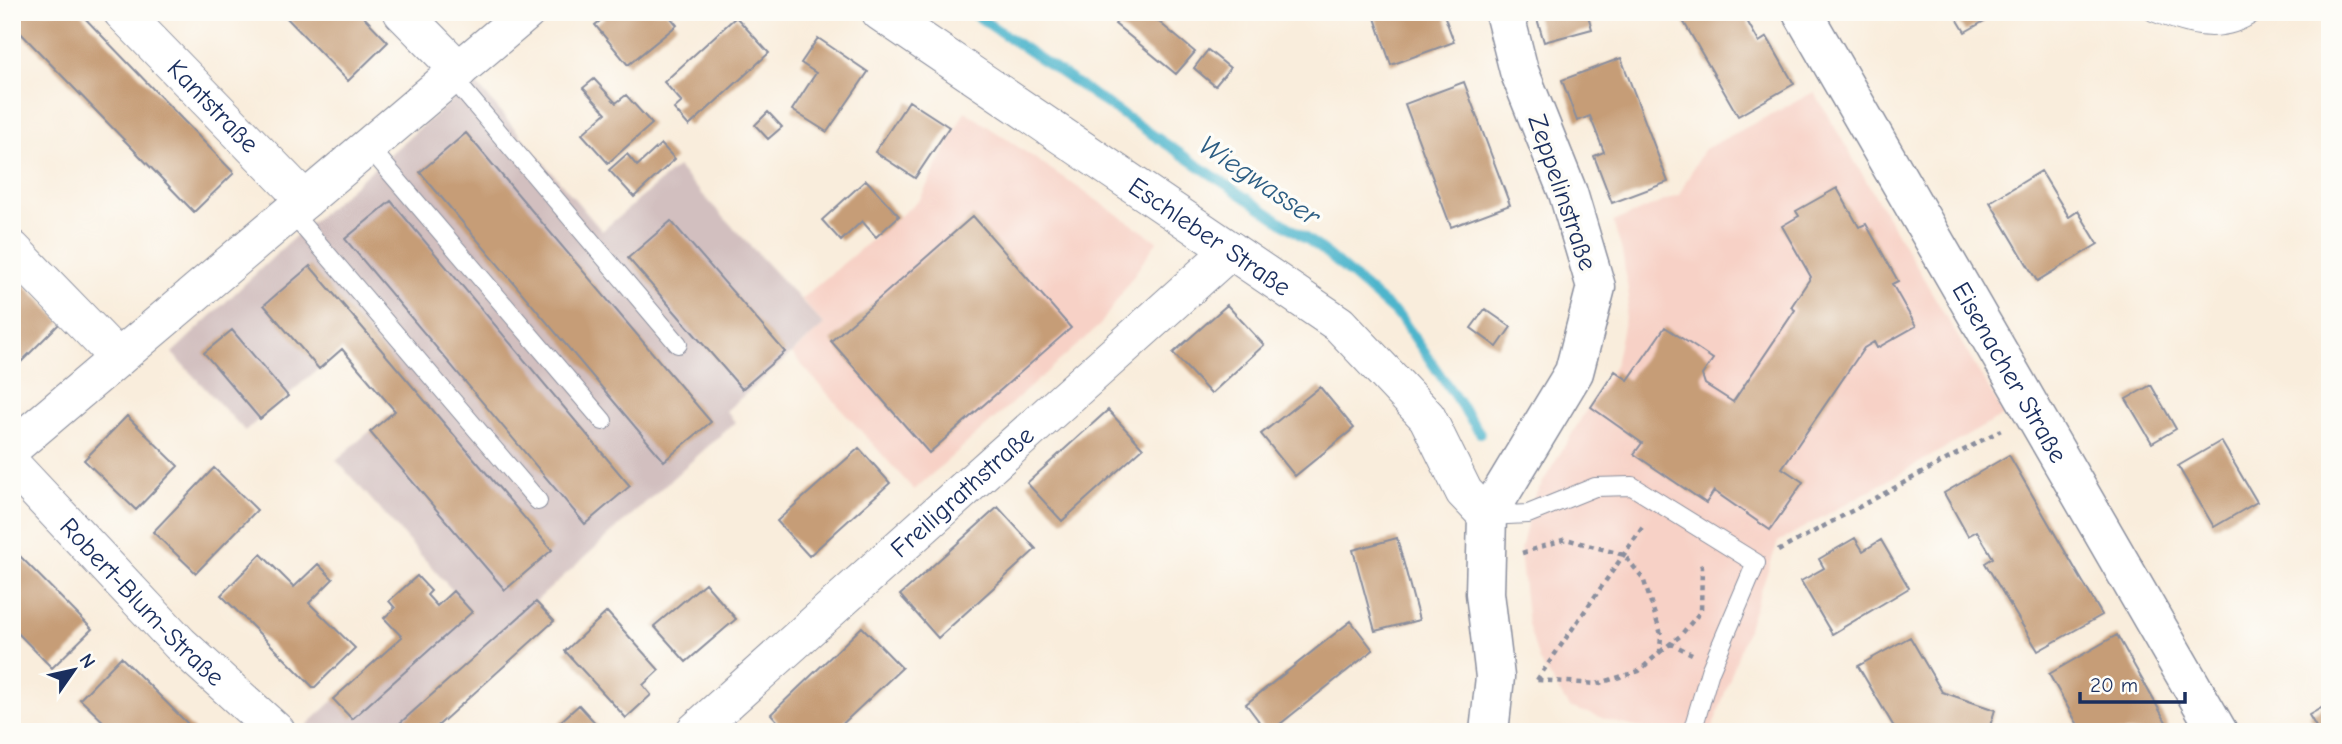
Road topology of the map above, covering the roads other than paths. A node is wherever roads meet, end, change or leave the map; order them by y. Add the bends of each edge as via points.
1 (122, 12) edge
2 (402, 12) edge
3 (527, 12) edge
4 (880, 12) edge
5 (1504, 12) edge
6 (1802, 12) edge
7 (2152, 12) edge
8 (2255, 12) edge
9 (455, 73) junction
10 (368, 146) junction
11 (298, 206) junction
12 (12, 249) edge
13 (1231, 250) junction
14 (678, 344) dead end
15 (118, 358) junction
16 (603, 421) dead end
17 (12, 448) edge
18 (12, 466) edge
19 (538, 501) dead end
20 (1487, 516) junction
21 (277, 732) edge
22 (694, 732) edge
23 (1489, 732) edge
24 (1692, 732) edge
25 (2218, 732) edge

1 - 11 street, Kantstraße
2 - 9 street
3 - 9 street
4 - 13 street, Eschleber Straße
5 - 20 main road, Zeppelinstraße via 1519,71 1568,193 1596,287 1574,372
6 - 25 main road, Eisenacher Straße
7 - 8 lane via 2218,29
9 - 10 street
9 - 14 lane
10 - 11 street
10 - 16 lane
11 - 15 street
11 - 19 lane
12 - 15 street
13 - 20 street, Eschleber Straße via 1339,324 1427,417 1464,492
13 - 22 street, Freiligrathstraße
15 - 17 street
18 - 21 street, Robert-Blum-Straße via 180,645
20 - 23 main road via 1485,593 1495,677
20 - 24 lane via 1528,514 1595,487 1632,486 1756,563 1710,671

